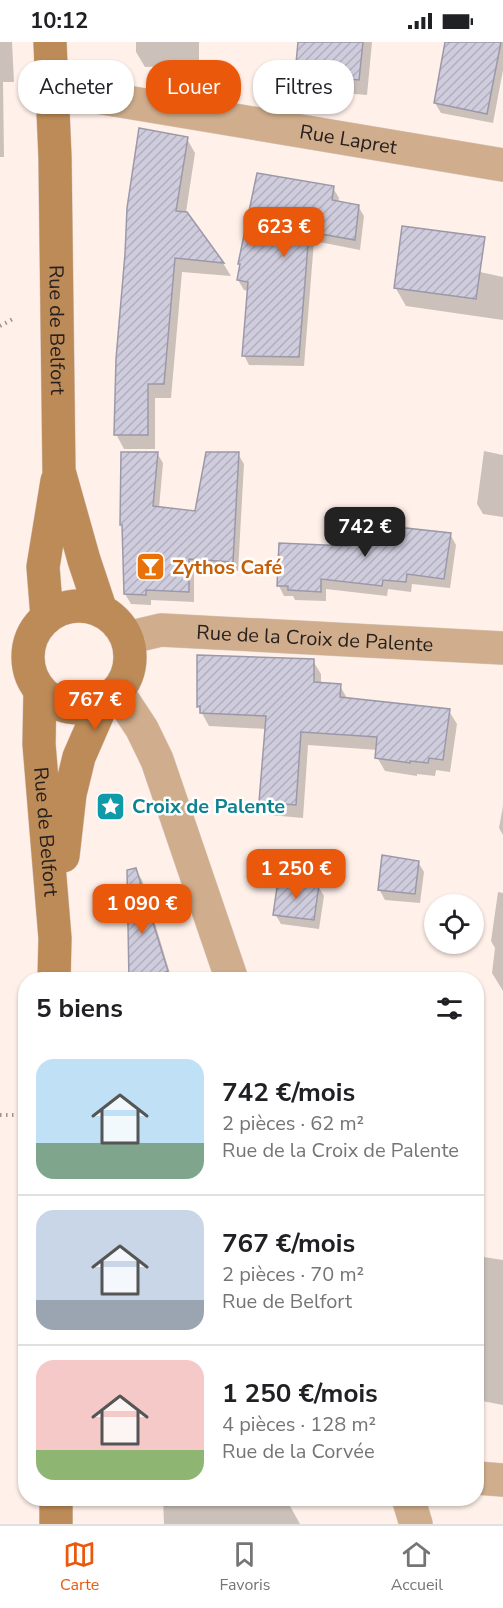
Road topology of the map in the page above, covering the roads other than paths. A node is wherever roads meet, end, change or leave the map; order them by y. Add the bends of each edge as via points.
1 (50, 42) edge
2 (51, 60) edge
3 (134, 103) edge
4 (53, 114) edge
5 (503, 165) edge
6 (59, 471) junction
7 (101, 611) junction
8 (47, 617) junction
9 (127, 638) junction
10 (503, 648) edge
11 (40, 691) junction
12 (110, 697) junction
13 (55, 938) junction
14 (54, 972) edge
15 (229, 972) edge
16 (484, 1479) edge
17 (503, 1480) edge
18 (56, 1506) edge
19 (410, 1506) edge
20 (56, 1524) edge
21 (416, 1524) edge

1 - 2 main road, Rue de Belfort
3 - 5 street, Rue Lapret
4 - 6 main road, Rue de Belfort
6 - 7 main road, Rue de Belfort
6 - 8 main road via 44,567
7 - 8 main road via 67,607
7 - 9 main road via 121,627
8 - 11 main road via 29,643 31,676
9 - 10 street, Rue de la Croix de Palente via 161,630
9 - 12 main road via 129,666 125,679
11 - 12 main road via 53,702 69,707 87,707
11 - 13 main road, Rue de Belfort via 39,744
12 - 13 main road, Rue de Belfort via 78,757 70,794
12 - 15 street via 142,729 157,760
13 - 14 main road, Rue de Belfort
16 - 17 street
18 - 20 main road
19 - 21 street

